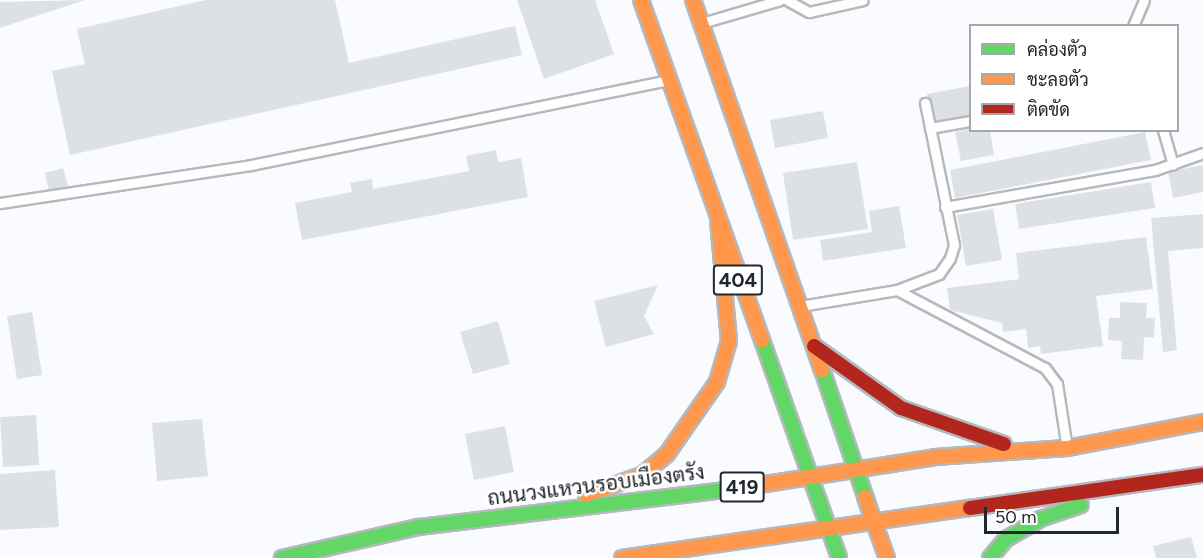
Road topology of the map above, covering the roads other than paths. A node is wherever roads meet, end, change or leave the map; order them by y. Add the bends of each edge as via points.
1 (641, 0) edge
2 (693, 0) edge
3 (780, 0) edge
4 (787, 0) edge
5 (863, 0) edge
6 (1144, 0) edge
7 (701, 23) junction
8 (1134, 24) edge
9 (669, 80) junction
10 (926, 103) dead end
11 (969, 121) edge
12 (930, 128) junction
13 (1164, 132) edge
14 (1203, 153) edge
15 (1173, 165) junction
16 (0, 203) edge
17 (945, 207) junction
18 (718, 220) junction
19 (897, 290) junction
20 (799, 306) junction
21 (814, 346) junction
22 (1203, 422) edge
23 (1067, 448) junction
24 (1047, 449) junction
25 (856, 470) junction
26 (1203, 475) edge
27 (808, 477) junction
28 (491, 519) junction
29 (873, 519) junction
30 (827, 525) junction
31 (282, 558) edge
32 (622, 558) edge
33 (839, 558) edge
34 (887, 558) edge
35 (990, 558) edge

1 - 9 main road, 404
2 - 7 main road, 404
3 - 7 lane
4 - 5 lane via 809,12
6 - 8 lane
7 - 20 main road, 404
9 - 16 lane via 251,165
9 - 18 main road, 404
10 - 12 lane
11 - 12 lane
12 - 17 lane
13 - 15 lane
14 - 15 lane
15 - 17 lane
17 - 19 lane via 954,244 950,258 939,274
18 - 27 main road, 404
18 - 28 main road via 729,299 729,341 717,382 697,418 642,475
19 - 20 lane
19 - 23 lane via 1045,368 1057,384
20 - 21 main road, 404
21 - 24 main road via 875,393 925,419 1001,444
21 - 25 main road, 404
22 - 23 main road, ถนนวงแหวนรอบเมืองตรัง / 419
23 - 24 main road, ถนนวงแหวนรอบเมืองตรัง / 419
24 - 25 main road, ถนนวงแหวนรอบเมืองตรัง / 419
25 - 27 main road, ถนนวงแหวนรอบเมืองตรัง / 419
25 - 29 main road, 404
26 - 29 main road, 419
26 - 35 main road via 1040,519 1006,539
27 - 28 main road, ถนนวงแหวนรอบเมืองตรัง / 419
27 - 30 main road, 404
28 - 31 main road, ถนนวงแหวนรอบเมืองตรัง / 419 via 355,538
29 - 30 main road, 419
29 - 34 main road, 404
30 - 32 main road, 419
30 - 33 main road, 404

